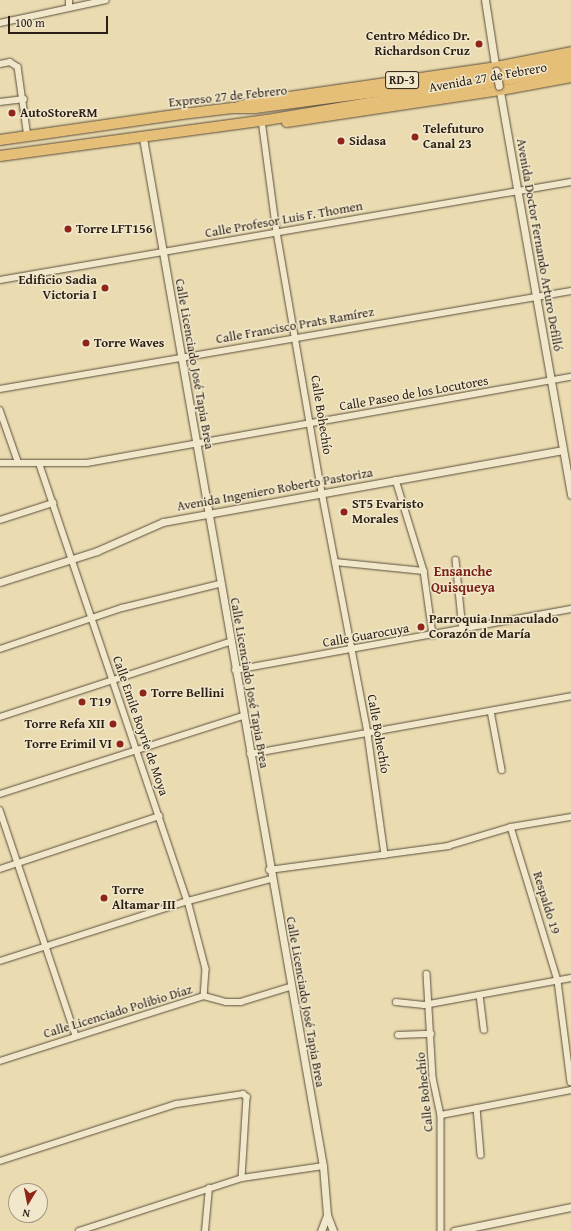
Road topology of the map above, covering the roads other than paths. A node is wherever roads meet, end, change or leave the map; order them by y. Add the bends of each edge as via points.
1 (69, 0) edge
2 (106, 0) edge
3 (485, 0) edge
4 (68, 8) junction
5 (0, 23) edge
6 (571, 51) edge
7 (571, 60) edge
8 (0, 64) edge
9 (496, 69) junction
10 (571, 69) edge
11 (571, 76) edge
12 (458, 85) junction
13 (500, 88) junction
14 (24, 99) junction
15 (0, 102) edge
16 (233, 108) junction
17 (264, 120) junction
18 (28, 137) junction
19 (142, 138) junction
20 (0, 140) edge
21 (0, 156) edge
22 (571, 182) edge
23 (518, 191) junction
24 (277, 232) junction
25 (162, 251) junction
26 (0, 280) edge
27 (571, 291) edge
28 (536, 297) junction
29 (296, 337) junction
30 (181, 357) junction
31 (571, 377) edge
32 (551, 381) junction
33 (0, 389) edge
34 (0, 410) edge
35 (312, 424) junction
36 (197, 444) junction
37 (562, 450) junction
38 (18, 461) junction
39 (0, 463) edge
40 (40, 465) junction
41 (570, 477) edge
42 (396, 480) junction
43 (322, 492) junction
44 (571, 495) edge
45 (53, 503) junction
46 (208, 514) junction
47 (0, 520) edge
48 (72, 558) junction
49 (456, 560) dead end
50 (335, 562) junction
51 (424, 571) junction
52 (0, 582) edge
53 (220, 584) junction
54 (571, 609) edge
55 (92, 618) junction
56 (463, 630) junction
57 (433, 635) junction
58 (230, 642) junction
59 (0, 649) edge
60 (351, 650) junction
61 (235, 670) junction
62 (112, 680) junction
63 (571, 696) edge
64 (491, 711) junction
65 (243, 716) junction
66 (0, 717) edge
67 (368, 734) junction
68 (135, 749) junction
69 (250, 754) junction
70 (502, 770) dead end
71 (0, 794) edge
72 (0, 810) edge
73 (159, 816) junction
74 (571, 817) edge
75 (511, 827) junction
76 (385, 855) junction
77 (18, 864) junction
78 (0, 869) edge
79 (269, 870) junction
80 (271, 879) junction
81 (188, 901) junction
82 (46, 946) junction
83 (0, 961) edge
84 (427, 974) dead end
85 (571, 978) edge
86 (558, 981) junction
87 (290, 986) junction
88 (480, 995) junction
89 (204, 996) junction
90 (396, 1002) dead end
91 (430, 1004) junction
92 (484, 1030) dead end
93 (431, 1034) junction
94 (398, 1035) dead end
95 (76, 1036) junction
96 (0, 1062) edge
97 (571, 1082) edge
98 (571, 1090) edge
99 (477, 1108) junction
100 (441, 1115) junction
101 (481, 1155) dead end
102 (0, 1161) edge
103 (323, 1166) junction
104 (242, 1178) junction
105 (209, 1188) junction
106 (571, 1207) edge
107 (327, 1215) junction
108 (79, 1231) edge
109 (205, 1231) edge
110 (321, 1231) edge
111 (333, 1231) edge
112 (441, 1231) edge
113 (454, 1231) edge

1 - 4 street
2 - 4 street
3 - 9 street, Avenida Doctor Fernando Arturo Defilló
4 - 5 street
6 - 9 main road, Avenida 27 de Febrero / RD-3
7 - 12 highway, RD-3
8 - 14 street via 10,62 18,67
9 - 13 street, Avenida Doctor Fernando Arturo Defilló, bridge
9 - 16 main road, Avenida 27 de Febrero / RD-3 via 254,101
10 - 12 highway, RD-3
11 - 13 main road, Avenida 27 de Febrero / RD-3
12 - 16 highway, Expreso 27 de Febrero / RD-3 via 255,108
12 - 17 highway, Expreso 27 de Febrero / RD-3
13 - 17 main road, Avenida 27 de Febrero / RD-3 via 278,123
13 - 23 street, Avenida Doctor Fernando Arturo Defilló
14 - 15 street
14 - 18 street
16 - 18 highway, Expreso 27 de Febrero / RD-3
17 - 19 highway, Expreso 27 de Febrero / RD-3
17 - 24 street, Calle Bohechío
18 - 20 highway, Expreso 27 de Febrero / RD-3
19 - 21 highway, Expreso 27 de Febrero / RD-3
19 - 25 street, Calle Licenciado José Tapia Brea
22 - 23 street, Calle Profesor Luis F. Thomen
23 - 24 street, Calle Profesor Luis F. Thomen
23 - 28 street, Avenida Doctor Fernando Arturo Defilló
24 - 25 street, Calle Profesor Luis F. Thomen
24 - 29 street, Calle Bohechío
25 - 26 street, Calle Profesor Luis F. Thomen
25 - 30 street, Calle Licenciado José Tapia Brea
27 - 28 street, Calle Francisco Prats Ramírez
28 - 29 street, Calle Francisco Prats Ramírez
28 - 32 street, Avenida Doctor Fernando Arturo Defilló
29 - 30 street, Calle Francisco Prats Ramírez
29 - 35 street, Calle Bohechío
30 - 33 street, Calle Francisco Prats Ramírez
30 - 36 street, Calle Licenciado José Tapia Brea
31 - 32 street, Calle Paseo de los Locutores
32 - 35 street, Calle Paseo de los Locutores
32 - 37 street, Avenida Doctor Fernando Arturo Defilló
34 - 38 street
35 - 36 street, Calle Paseo de los Locutores
35 - 43 street, Calle Bohechío
36 - 40 street, Calle Paseo de los Locutores via 87,463
36 - 46 street, Calle Licenciado José Tapia Brea
37 - 41 street, Avenida Doctor Fernando Arturo Defilló
37 - 42 street, Avenida Ingeniero Roberto Pastoriza
38 - 39 street, Calle Paseo de los Locutores
38 - 40 street, Calle Paseo de los Locutores
40 - 45 street, Calle Emile Boyrie de Moya
41 - 44 street, Avenida Doctor Fernando Arturo Defilló
42 - 43 street, Avenida Ingeniero Roberto Pastoriza
42 - 51 street
43 - 46 street, Avenida Ingeniero Roberto Pastoriza
43 - 50 street, Calle Bohechío
45 - 47 street
45 - 48 street, Calle Emile Boyrie de Moya
46 - 48 street, Avenida Ingeniero Roberto Pastoriza via 151,526 97,551
46 - 53 street, Calle Licenciado José Tapia Brea
48 - 52 street, Avenida Ingeniero Roberto Pastoriza
48 - 55 street, Calle Emile Boyrie de Moya
49 - 56 street
50 - 51 street
50 - 60 street, Calle Bohechío
51 - 57 street
53 - 55 street
53 - 58 street, Calle Licenciado José Tapia Brea
54 - 56 street, Calle Guarocuya
55 - 59 street
55 - 62 street, Calle Emile Boyrie de Moya
56 - 57 street, Calle Guarocuya
57 - 60 street, Calle Guarocuya
58 - 61 street, Calle Licenciado José Tapia Brea
58 - 62 street
60 - 61 street, Calle Guarocuya
60 - 67 street, Calle Bohechío
61 - 65 street, Calle Licenciado José Tapia Brea
62 - 66 street
62 - 68 street, Calle Emile Boyrie de Moya
63 - 64 street
64 - 67 street
64 - 70 street
65 - 68 street
65 - 69 street, Calle Licenciado José Tapia Brea
67 - 69 street
67 - 76 street, Calle Bohechío
68 - 71 street
68 - 73 street, Calle Emile Boyrie de Moya
69 - 79 street, Calle Licenciado José Tapia Brea
72 - 77 street
73 - 77 street
73 - 81 street, Calle Emile Boyrie de Moya
74 - 75 street
75 - 76 street via 448,846
75 - 86 street, Respaldo 19
76 - 79 street
77 - 78 street
77 - 82 street
79 - 80 street, Calle Licenciado José Tapia Brea
80 - 81 street
80 - 87 street, Calle Licenciado José Tapia Brea
81 - 82 street
81 - 89 street, Calle Emile Boyrie de Moya via 206,969
82 - 83 street
82 - 95 street
84 - 91 street, Calle Bohechío
85 - 86 street
86 - 88 street
86 - 97 street, Respaldo 19
87 - 89 street, Calle Licenciado Polibio Díaz via 241,1002 226,1002
87 - 103 street, Calle Licenciado José Tapia Brea
88 - 91 street
88 - 92 street
89 - 95 street, Calle Licenciado Polibio Díaz
90 - 91 street
91 - 93 street, Calle Bohechío
93 - 94 street
93 - 100 street, Calle Bohechío via 433,1078
95 - 96 street, Calle Licenciado Polibio Díaz
98 - 99 street
99 - 100 street
99 - 101 street
100 - 112 street, Calle Bohechío
102 - 104 street via 178,1104 243,1094 247,1097
103 - 104 street
103 - 107 street, Calle Licenciado José Tapia Brea
104 - 105 street
105 - 108 street
105 - 109 street
106 - 113 street
107 - 110 street
107 - 111 street, Calle Licenciado José Tapia Brea

